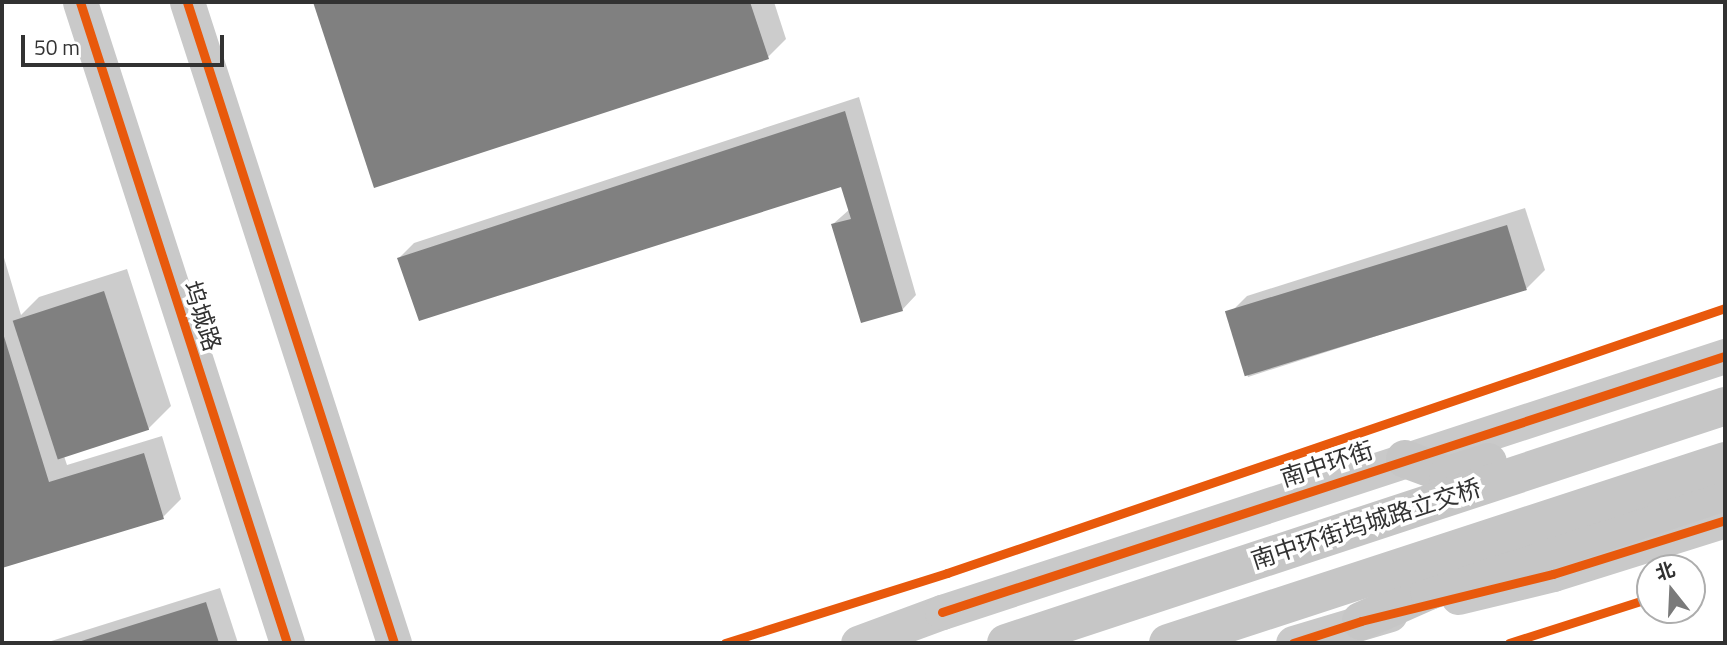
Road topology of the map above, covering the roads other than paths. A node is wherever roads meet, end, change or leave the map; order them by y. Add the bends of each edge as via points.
1 (79, 2) edge
2 (187, 2) edge
3 (1725, 356) edge
4 (1725, 383) edge
5 (1725, 405) edge
6 (1405, 459) junction
7 (1725, 461) edge
8 (1725, 492) edge
9 (1725, 520) edge
10 (1361, 621) junction
11 (286, 643) edge
12 (394, 643) edge
13 (858, 643) edge
14 (1006, 643) edge
15 (1168, 643) edge
16 (1293, 643) edge

1 - 11 main road, 坞城路
2 - 12 main road
3 - 6 main road, 南中环街
4 - 6 highway via 1448,475
5 - 14 highway, 南中环街坞城路立交桥
6 - 13 main road, 南中环街
7 - 15 highway
8 - 10 highway via 1429,591
9 - 10 main road via 1553,574
10 - 16 main road

